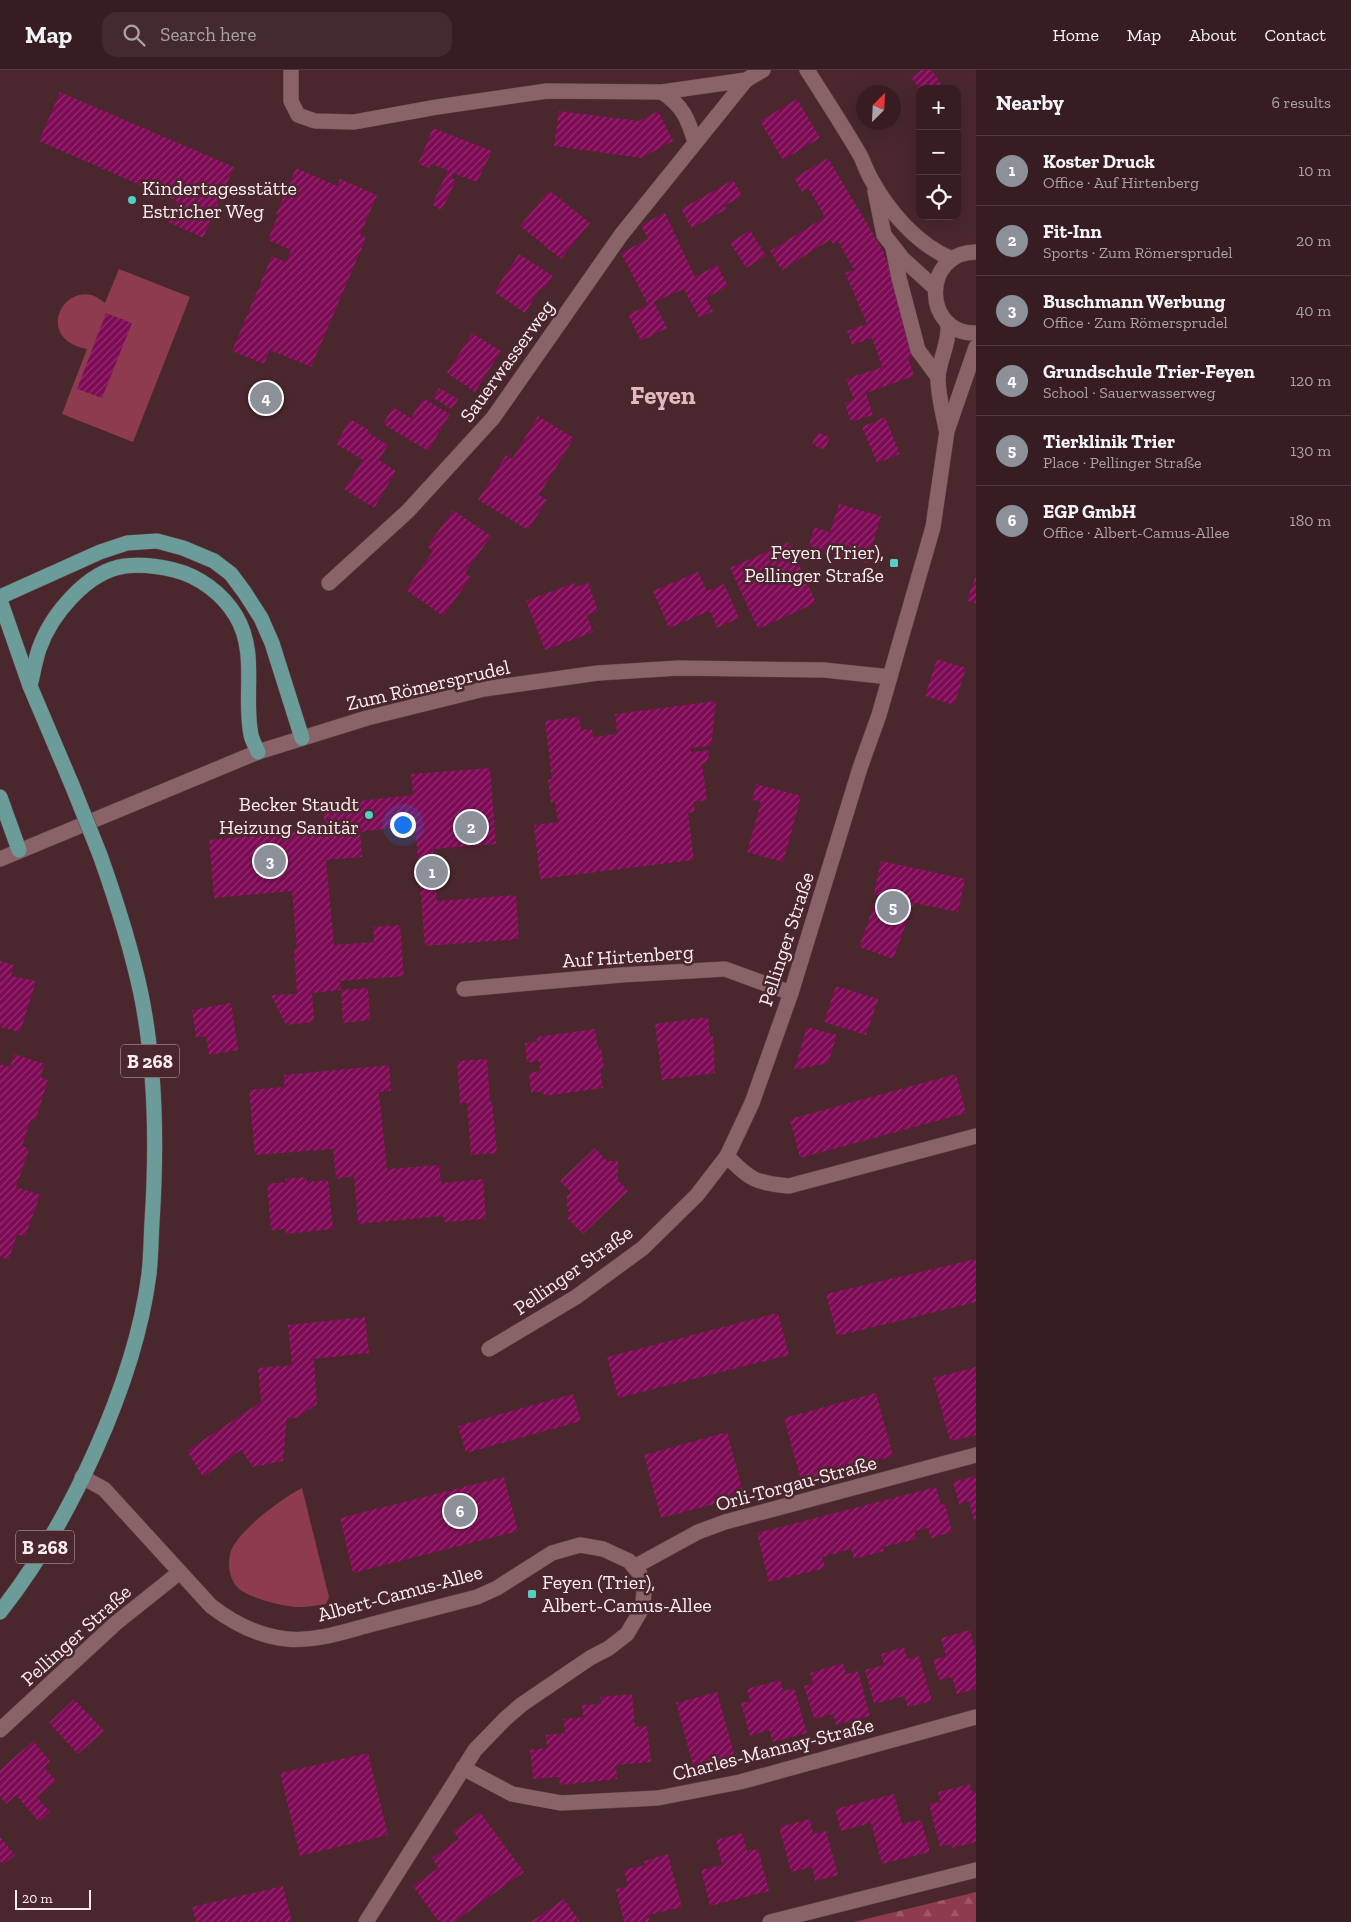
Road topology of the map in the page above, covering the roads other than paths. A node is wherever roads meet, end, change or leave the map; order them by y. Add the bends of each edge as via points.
1 (763, 70) edge
2 (807, 70) edge
3 (291, 74) edge
4 (746, 80) junction
5 (662, 92) junction
6 (695, 142) junction
7 (872, 180) junction
8 (893, 248) junction
9 (976, 252) edge
10 (952, 259) junction
11 (935, 288) junction
12 (948, 323) junction
13 (976, 334) edge
14 (976, 347) edge
15 (938, 377) junction
16 (947, 431) junction
17 (329, 584) dead end
18 (0, 599) edge
19 (890, 677) junction
20 (30, 686) junction
21 (302, 738) junction
22 (258, 752) junction
23 (0, 797) edge
24 (19, 850) junction
25 (0, 859) edge
26 (464, 989) dead end
27 (791, 993) junction
28 (976, 1136) edge
29 (727, 1156) junction
30 (489, 1349) dead end
31 (976, 1455) edge
32 (82, 1477) junction
33 (634, 1567) junction
34 (180, 1572) junction
35 (0, 1612) edge
36 (976, 1717) edge
37 (0, 1730) edge
38 (463, 1768) junction
39 (976, 1870) edge
40 (366, 1922) edge
41 (770, 1922) edge

1 - 4 street
2 - 7 street
3 - 5 street via 291,101 298,115 316,121 354,122 547,91
4 - 5 street
4 - 6 street, Sauerwasserweg
5 - 6 street via 675,101 687,118
6 - 17 street, Sauerwasserweg via 621,235 493,418 408,511
7 - 8 street via 884,235
7 - 10 street via 891,209 917,237
8 - 11 street
8 - 15 street via 918,350
9 - 10 street
10 - 11 street via 938,277
11 - 12 street via 935,301
12 - 13 street via 958,330
12 - 15 street, Pellinger Straße via 949,334
14 - 16 street, Pellinger Straße
15 - 16 street, Pellinger Straße
16 - 19 street, Pellinger Straße via 933,526
18 - 20 main road, B 268
18 - 21 main road via 100,552 127,543 157,541 214,561 231,574 261,618
19 - 21 street, Zum Römersprudel via 824,670 679,668 598,673 484,689 403,708
19 - 27 street, Pellinger Straße
20 - 22 main road via 39,649 50,625 65,604 87,584 123,566 144,565 184,572 223,598 237,617 248,648 251,735
20 - 32 main road, B 268, bridge via 116,901 141,994 153,1084 156,1150 149,1274 122,1381
21 - 22 street, Zum Römersprudel
22 - 24 street, Zum Römersprudel
23 - 24 main road
24 - 25 street, Zum Römersprudel
26 - 27 street, Auf Hirtenberg via 726,969
27 - 29 street, Pellinger Straße via 752,1102
28 - 29 street via 790,1186 765,1184 746,1175
29 - 30 street, Pellinger Straße via 697,1195 642,1248 576,1297
31 - 33 street, Orli-Torgau-Straße via 725,1522 698,1532
32 - 34 street, Albert-Camus-Allee via 104,1489
32 - 35 main road, B 268 via 42,1551
33 - 34 street, Albert-Camus-Allee via 629,1561 603,1549 580,1545 552,1553 477,1597 306,1639 263,1634 238,1624 211,1606
33 - 38 street via 643,1583 644,1602 627,1634 521,1705 475,1750
34 - 37 street, Pellinger Straße via 116,1623
36 - 38 street, Charles-Mannay-Straße via 740,1782 658,1798 561,1803 512,1794
38 - 40 street
39 - 41 street

